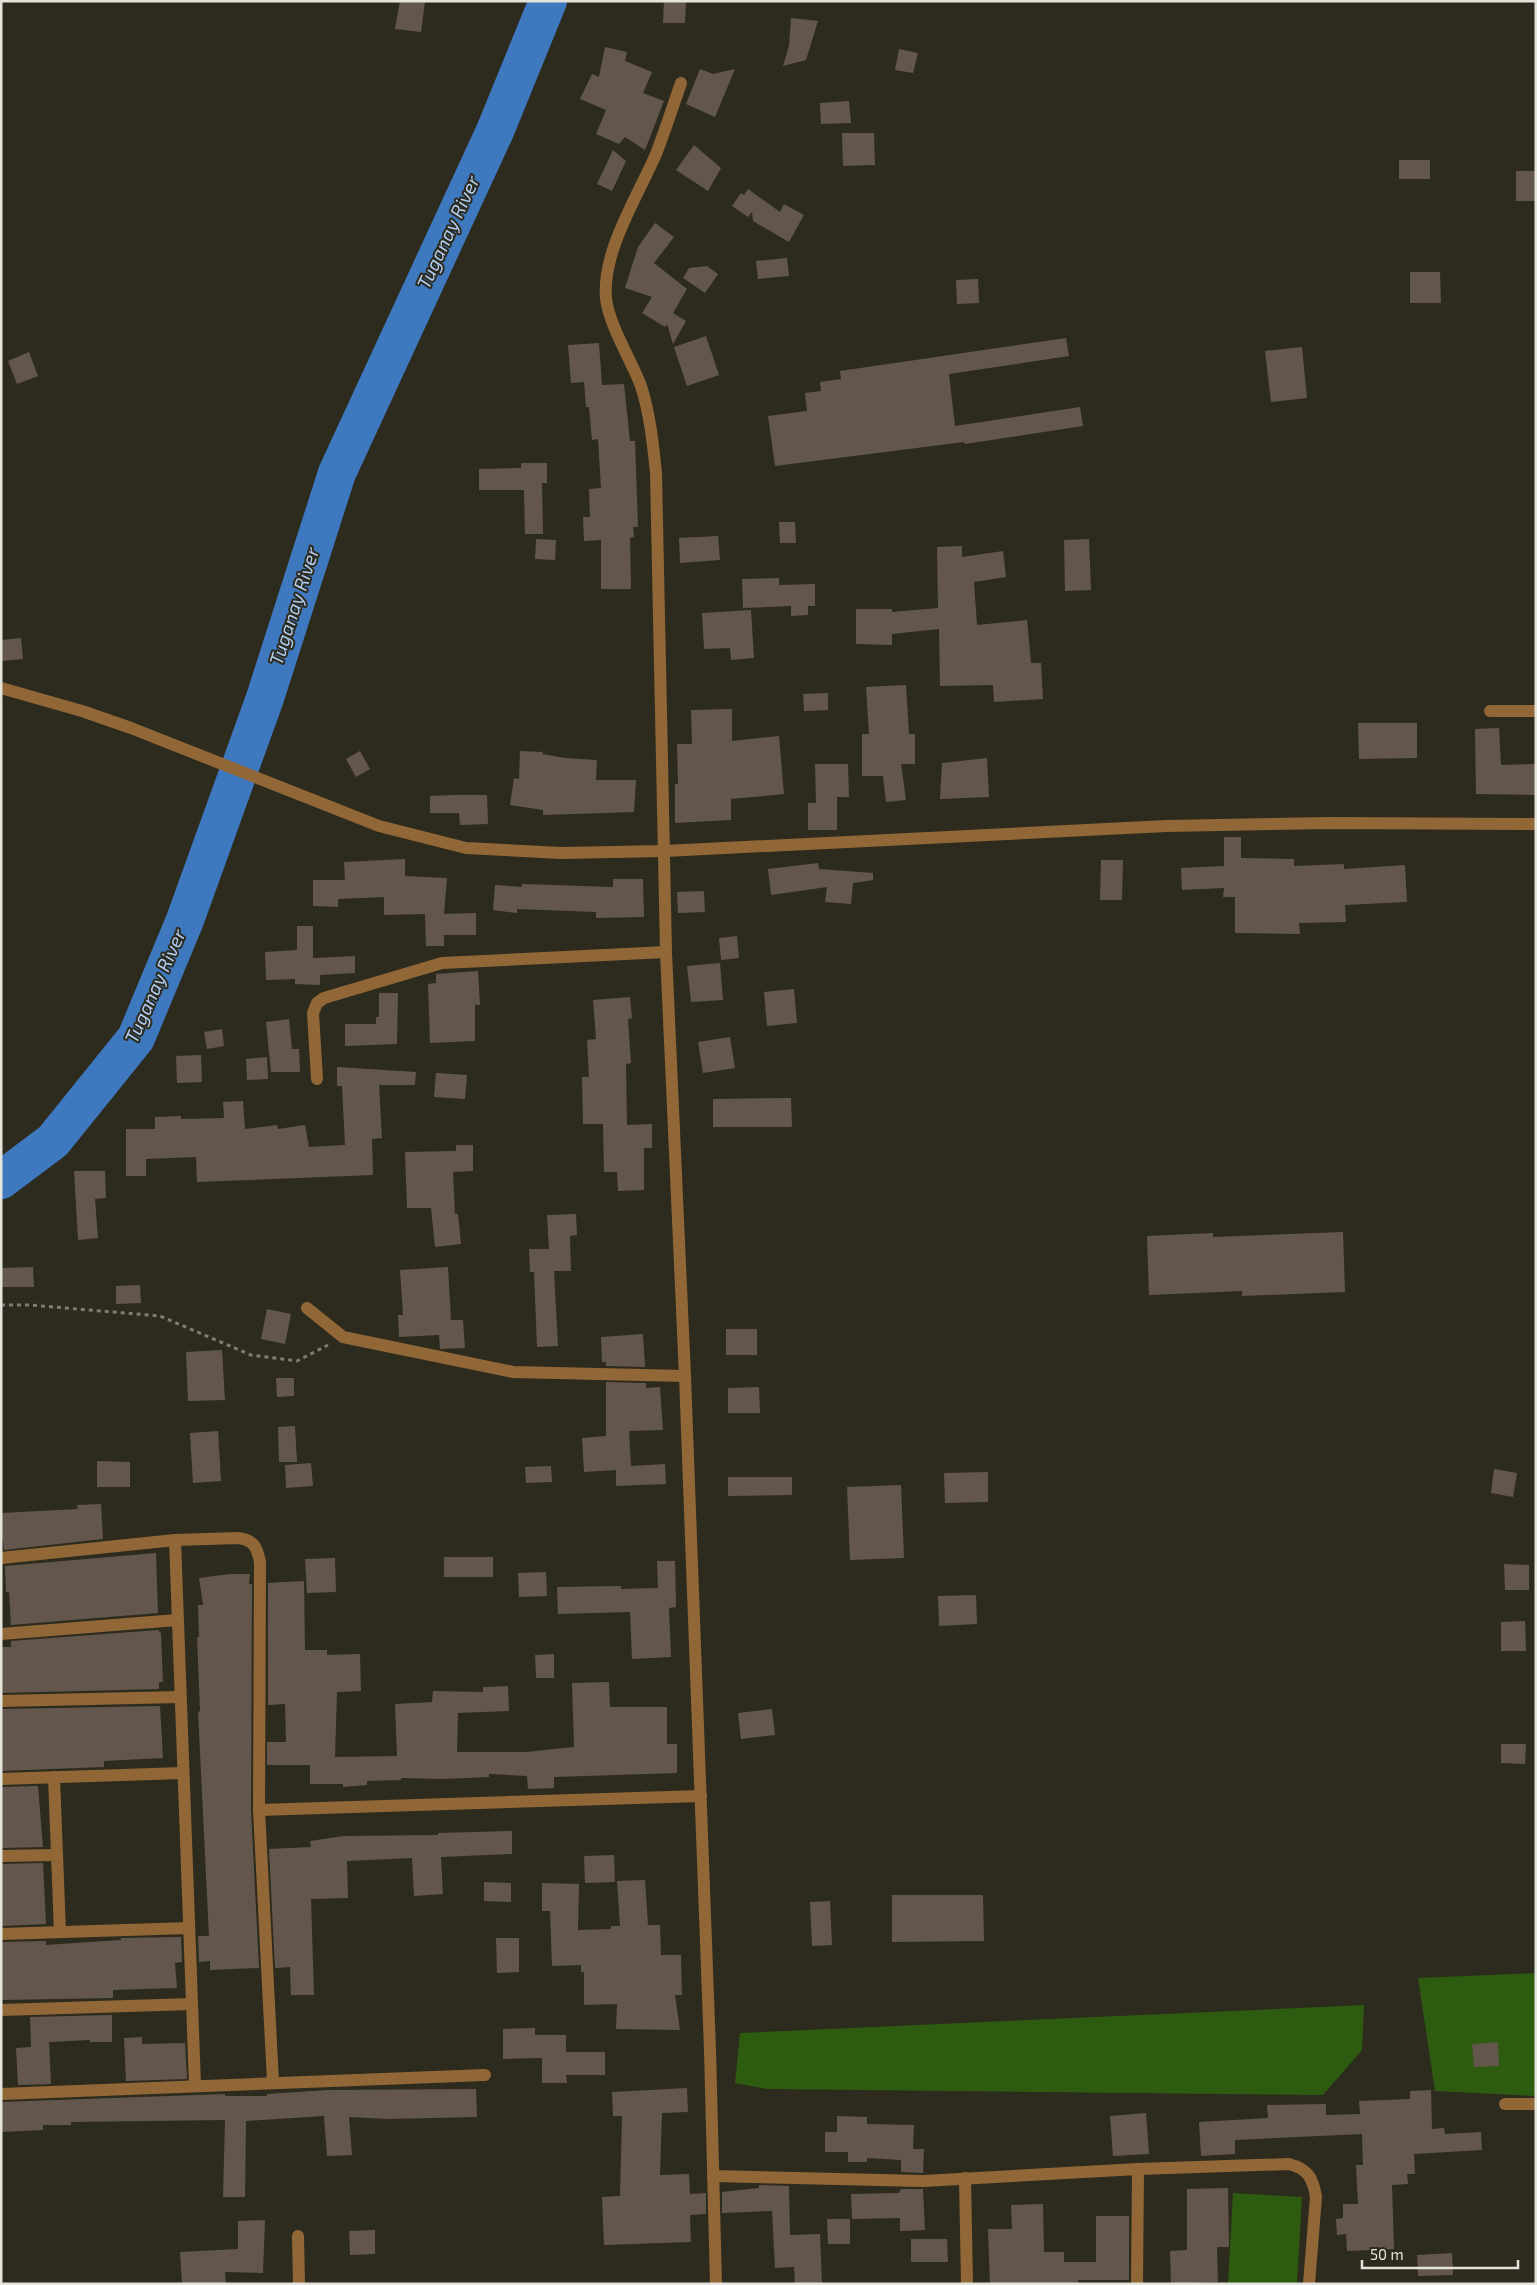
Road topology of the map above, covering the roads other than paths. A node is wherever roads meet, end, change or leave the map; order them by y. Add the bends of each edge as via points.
1 (681, 83) dead end
2 (1, 688) edge
3 (1490, 711) dead end
4 (1536, 711) edge
5 (1536, 824) edge
6 (665, 850) junction
7 (666, 952) junction
8 (318, 1079) dead end
9 (307, 1308) dead end
10 (685, 1376) junction
11 (175, 1540) junction
12 (1, 1558) edge
13 (177, 1620) junction
14 (1, 1634) edge
15 (180, 1697) junction
16 (1, 1701) edge
17 (183, 1773) junction
18 (54, 1777) junction
19 (1, 1779) edge
20 (701, 1796) junction
21 (259, 1810) junction
22 (57, 1855) junction
23 (1, 1856) edge
24 (189, 1928) junction
25 (60, 1932) junction
26 (1, 1934) edge
27 (192, 2004) junction
28 (1, 2010) edge
29 (485, 2075) dead end
30 (273, 2082) junction
31 (195, 2085) junction
32 (1, 2094) edge
33 (1505, 2104) dead end
34 (1536, 2104) edge
35 (1138, 2169) junction
36 (712, 2176) junction
37 (966, 2178) junction
38 (298, 2236) dead end
39 (299, 2284) edge
40 (716, 2284) edge
41 (967, 2284) edge
42 (1137, 2284) edge
43 (1308, 2284) edge

1 - 6 street via 656,154 619,238 610,266 606,298 641,388 651,425 656,473
2 - 6 street via 82,710 379,826 466,848 561,853
3 - 4 street
5 - 6 street via 1166,826
6 - 7 street
7 - 8 street via 442,963 324,998 317,1003 313,1013
7 - 10 street
9 - 10 street via 343,1337 513,1372
10 - 20 street
11 - 12 street
11 - 13 street
11 - 21 street via 238,1538 254,1544 258,1552
13 - 14 street
13 - 15 street
15 - 16 street
15 - 17 street
17 - 18 street
17 - 24 street
18 - 19 street
18 - 22 street
20 - 21 street
20 - 36 street
21 - 30 street
22 - 23 street
22 - 25 street
24 - 25 street
24 - 27 street
25 - 26 street
27 - 28 street
27 - 31 street
29 - 30 street
30 - 31 street
31 - 32 street
33 - 34 street
35 - 37 street
35 - 42 street
35 - 43 street via 1289,2164 1300,2167 1314,2184 1316,2197
36 - 37 street via 923,2181
36 - 40 street
37 - 41 street
38 - 39 street

